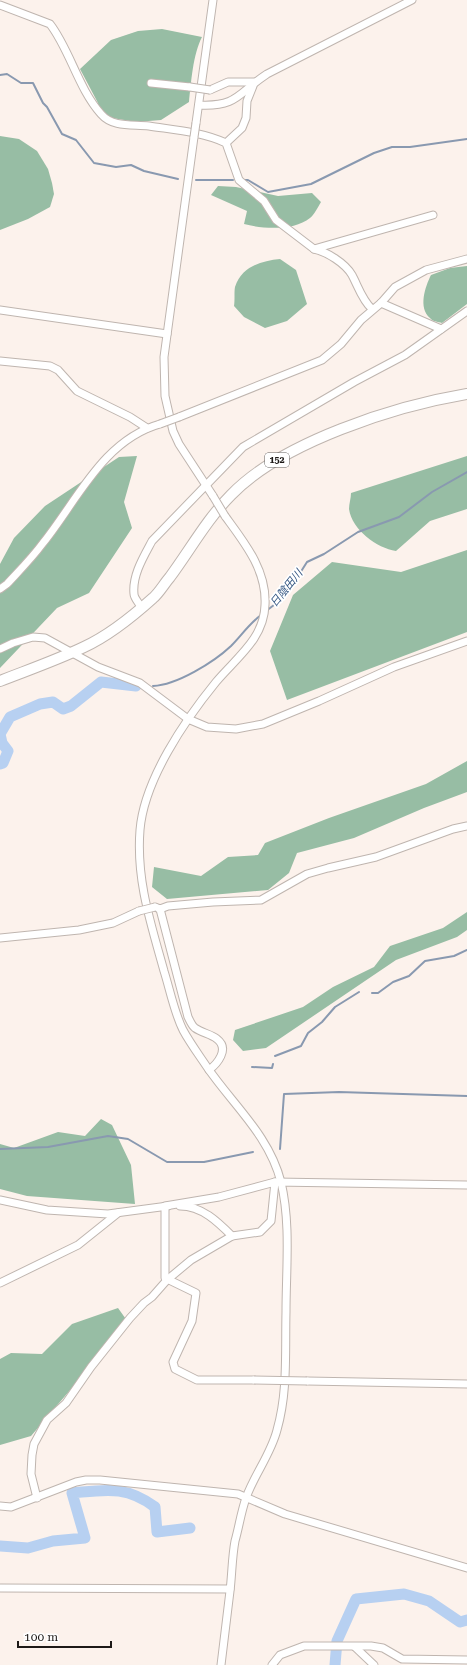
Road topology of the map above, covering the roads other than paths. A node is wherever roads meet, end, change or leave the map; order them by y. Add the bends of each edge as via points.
1 (213, 0) edge
2 (410, 0) edge
3 (0, 5) edge
4 (151, 82) dead end
5 (255, 82) junction
6 (199, 105) junction
7 (226, 143) junction
8 (433, 215) dead end
9 (314, 249) junction
10 (467, 259) edge
11 (381, 303) junction
12 (372, 309) junction
13 (0, 310) edge
14 (467, 311) edge
15 (441, 329) junction
16 (167, 334) junction
17 (0, 361) edge
18 (467, 394) edge
19 (147, 428) junction
20 (206, 485) junction
21 (0, 589) edge
22 (141, 607) junction
23 (467, 641) edge
24 (0, 649) edge
25 (71, 652) junction
26 (0, 681) edge
27 (188, 719) junction
28 (467, 826) edge
29 (157, 908) junction
30 (0, 938) edge
31 (209, 1070) junction
32 (278, 1182) junction
33 (467, 1185) edge
34 (0, 1200) edge
35 (165, 1206) junction
36 (118, 1213) junction
37 (232, 1236) junction
38 (167, 1280) junction
39 (0, 1282) edge
40 (467, 1384) edge
41 (246, 1497) junction
42 (37, 1498) junction
43 (0, 1506) edge
44 (467, 1568) edge
45 (0, 1588) edge
46 (230, 1589) junction
47 (355, 1647) junction
48 (467, 1660) edge
49 (221, 1665) edge
50 (272, 1665) edge
51 (374, 1665) edge

1 - 6 street
2 - 5 street
3 - 7 street via 40,18 50,24 91,101 102,115 113,122 214,138
4 - 5 street, bridge via 210,90 228,82
5 - 6 street via 240,97 229,103
5 - 7 street via 247,101 246,118 242,128
6 - 16 street, bridge
7 - 9 street via 239,180 264,201 276,220
8 - 9 street
9 - 12 street via 345,266 366,304
10 - 11 street via 426,270 395,287
11 - 12 street
11 - 15 street
12 - 19 street, bridge via 341,344 322,360
13 - 16 street
14 - 15 street
15 - 20 street via 405,355 243,446
16 - 20 street via 164,358 166,396 173,431
17 - 19 street via 50,366 58,370 76,391 130,416
18 - 22 highway, 152 via 368,420 298,448 269,464 231,494 154,598
19 - 21 street via 124,441 107,457 43,543
20 - 22 street via 152,541 136,578 134,595
20 - 27 street, bridge via 253,556 264,583 266,605 262,622 247,650 218,680
22 - 25 highway, 152 via 105,635
23 - 27 street via 394,667 263,724 220,729
24 - 25 street via 33,637 45,638
25 - 26 highway, 152
25 - 27 street via 98,667 140,683
27 - 31 street via 163,761 148,796 140,828 140,880 175,1009 183,1030
28 - 29 street via 376,857 307,874 261,900
29 - 30 street, bridge via 139,911 113,923 79,930
29 - 31 street via 188,1017 193,1027 218,1039 221,1045 219,1061
31 - 32 street via 262,1138 273,1159
32 - 33 street
32 - 35 street via 219,1198
32 - 37 street via 271,1222 260,1232
32 - 41 street via 287,1217 284,1397 277,1434
34 - 36 street via 47,1210
35 - 36 street
35 - 37 street via 184,1206 202,1211 216,1220
35 - 38 street
36 - 39 street via 78,1245
37 - 38 street via 191,1260
38 - 40 street, bridge via 196,1293 192,1321 173,1362 175,1369 197,1380
38 - 42 street via 130,1318 66,1403 47,1420 34,1444 32,1455 31,1474
41 - 42 street via 238,1494 86,1480
41 - 44 street via 285,1514
41 - 46 street via 234,1546
42 - 43 street via 11,1507
45 - 46 street
46 - 49 street
47 - 48 street via 383,1648 402,1659
47 - 50 street via 304,1646 280,1656
47 - 51 street

